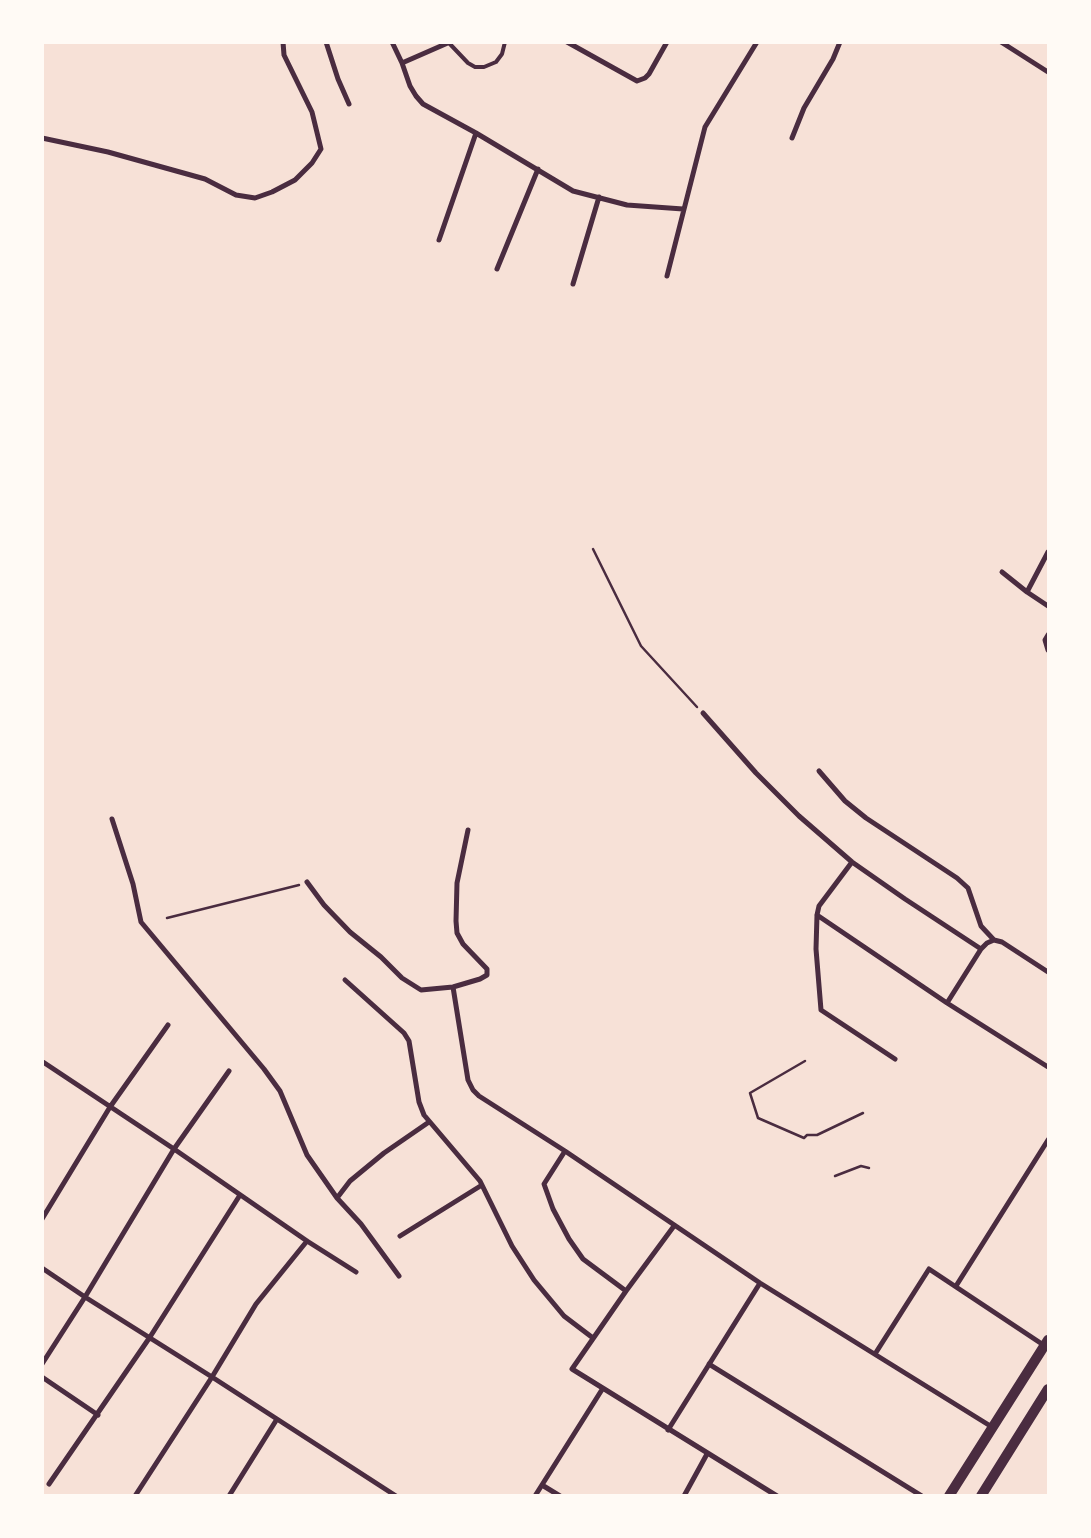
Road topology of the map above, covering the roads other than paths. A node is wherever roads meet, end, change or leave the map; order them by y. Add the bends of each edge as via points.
1 (283, 42) edge
2 (326, 42) edge
3 (392, 42) edge
4 (505, 42) edge
5 (567, 42) edge
6 (667, 42) edge
7 (757, 42) edge
8 (840, 42) edge
9 (1001, 42) edge
10 (449, 43) edge
11 (402, 63) junction
12 (1048, 72) edge
13 (350, 104) dead end
14 (476, 133) junction
15 (42, 138) edge
16 (792, 138) dead end
17 (538, 169) junction
18 (599, 197) junction
19 (683, 210) junction
20 (438, 240) dead end
21 (497, 269) dead end
22 (667, 276) dead end
23 (573, 284) dead end
24 (1048, 552) edge
25 (1002, 572) dead end
26 (1027, 592) junction
27 (1048, 606) edge
28 (1048, 635) edge
29 (1048, 650) edge
30 (703, 713) road end
31 (819, 770) dead end
32 (112, 819) dead end
33 (468, 830) dead end
34 (852, 862) junction
35 (307, 882) road end
36 (817, 916) junction
37 (994, 940) junction
38 (981, 949) junction
39 (1048, 972) edge
40 (345, 980) dead end
41 (453, 987) junction
42 (946, 1003) junction
43 (168, 1024) dead end
44 (895, 1060) dead end
45 (42, 1063) edge
46 (1048, 1067) edge
47 (229, 1072) dead end
48 (110, 1107) junction
49 (429, 1122) junction
50 (1048, 1140) edge
51 (174, 1149) junction
52 (565, 1151) junction
53 (482, 1185) junction
54 (240, 1195) junction
55 (337, 1198) junction
56 (42, 1219) edge
57 (674, 1226) junction
58 (400, 1236) dead end
59 (307, 1241) junction
60 (42, 1268) edge
61 (356, 1272) dead end
62 (399, 1276) dead end
63 (760, 1282) junction
64 (956, 1286) junction
65 (626, 1291) junction
66 (85, 1297) junction
67 (150, 1337) junction
68 (593, 1338) junction
69 (1047, 1343) edge
70 (875, 1354) junction
71 (42, 1364) edge
72 (709, 1364) junction
73 (42, 1377) edge
74 (212, 1377) junction
75 (603, 1388) junction
76 (1048, 1389) edge
77 (98, 1415) junction
78 (277, 1419) junction
79 (992, 1427) junction
80 (668, 1430) junction
81 (707, 1454) junction
82 (49, 1484) dead end
83 (542, 1484) junction
84 (135, 1496) edge
85 (229, 1496) edge
86 (396, 1496) edge
87 (535, 1496) edge
88 (560, 1496) edge
89 (684, 1496) edge
90 (777, 1496) edge
91 (922, 1496) edge
92 (949, 1496) edge
93 (981, 1496) edge

1 - 15 street via 284,55 312,112 321,149 312,164 295,180 272,192 255,198 236,195 205,179 108,152
2 - 13 street
3 - 11 street
4 - 10 lane via 496,62 484,67 468,63
5 - 6 street via 637,81 649,74
7 - 19 street via 705,127
8 - 16 street via 804,108
9 - 12 street
10 - 11 street
11 - 14 street via 410,86 423,104
14 - 17 street
14 - 20 street
17 - 18 street via 573,191
17 - 21 street
18 - 19 street via 627,205
18 - 23 street
19 - 22 street
24 - 26 street
25 - 26 street
26 - 27 street
28 - 29 street via 1045,640
30 - 34 street via 793,810
31 - 37 street via 844,801 968,888 981,926
32 - 55 street via 133,884 141,922 274,1084 294,1121 307,1155
33 - 41 street via 456,891 457,933 487,969 487,975
34 - 36 street via 819,906
34 - 38 street
35 - 41 street via 350,932 402,978 421,990
36 - 42 street
36 - 44 street via 821,1010
37 - 38 street
37 - 39 street
38 - 42 street
40 - 49 street via 404,1033 419,1102
41 - 52 street via 468,1080 473,1090
42 - 46 street
43 - 48 street
45 - 48 street
47 - 51 street
48 - 51 street
48 - 56 street
49 - 53 street
49 - 55 street via 384,1153 350,1182
50 - 64 street
51 - 54 street
51 - 66 street
52 - 57 street
52 - 65 street via 544,1184 553,1209 583,1259
53 - 58 street
53 - 68 street via 512,1246 534,1280 564,1316
54 - 59 street
54 - 67 street
55 - 62 street via 361,1224
57 - 63 street
57 - 65 street
59 - 61 street
59 - 74 street via 256,1304
60 - 66 street
63 - 70 street
63 - 72 street
64 - 69 street
64 - 70 street via 929,1269
65 - 68 street
66 - 67 street
66 - 71 street
67 - 74 street
67 - 77 street
68 - 75 street via 572,1369
69 - 79 main road
70 - 79 street
72 - 80 street
72 - 91 street
73 - 77 street
74 - 78 street
74 - 84 street
75 - 80 street
75 - 83 street
76 - 93 main road
77 - 82 street
78 - 85 street
78 - 86 street
79 - 92 main road
80 - 81 street
81 - 89 street
81 - 90 street
83 - 87 street
83 - 88 street

